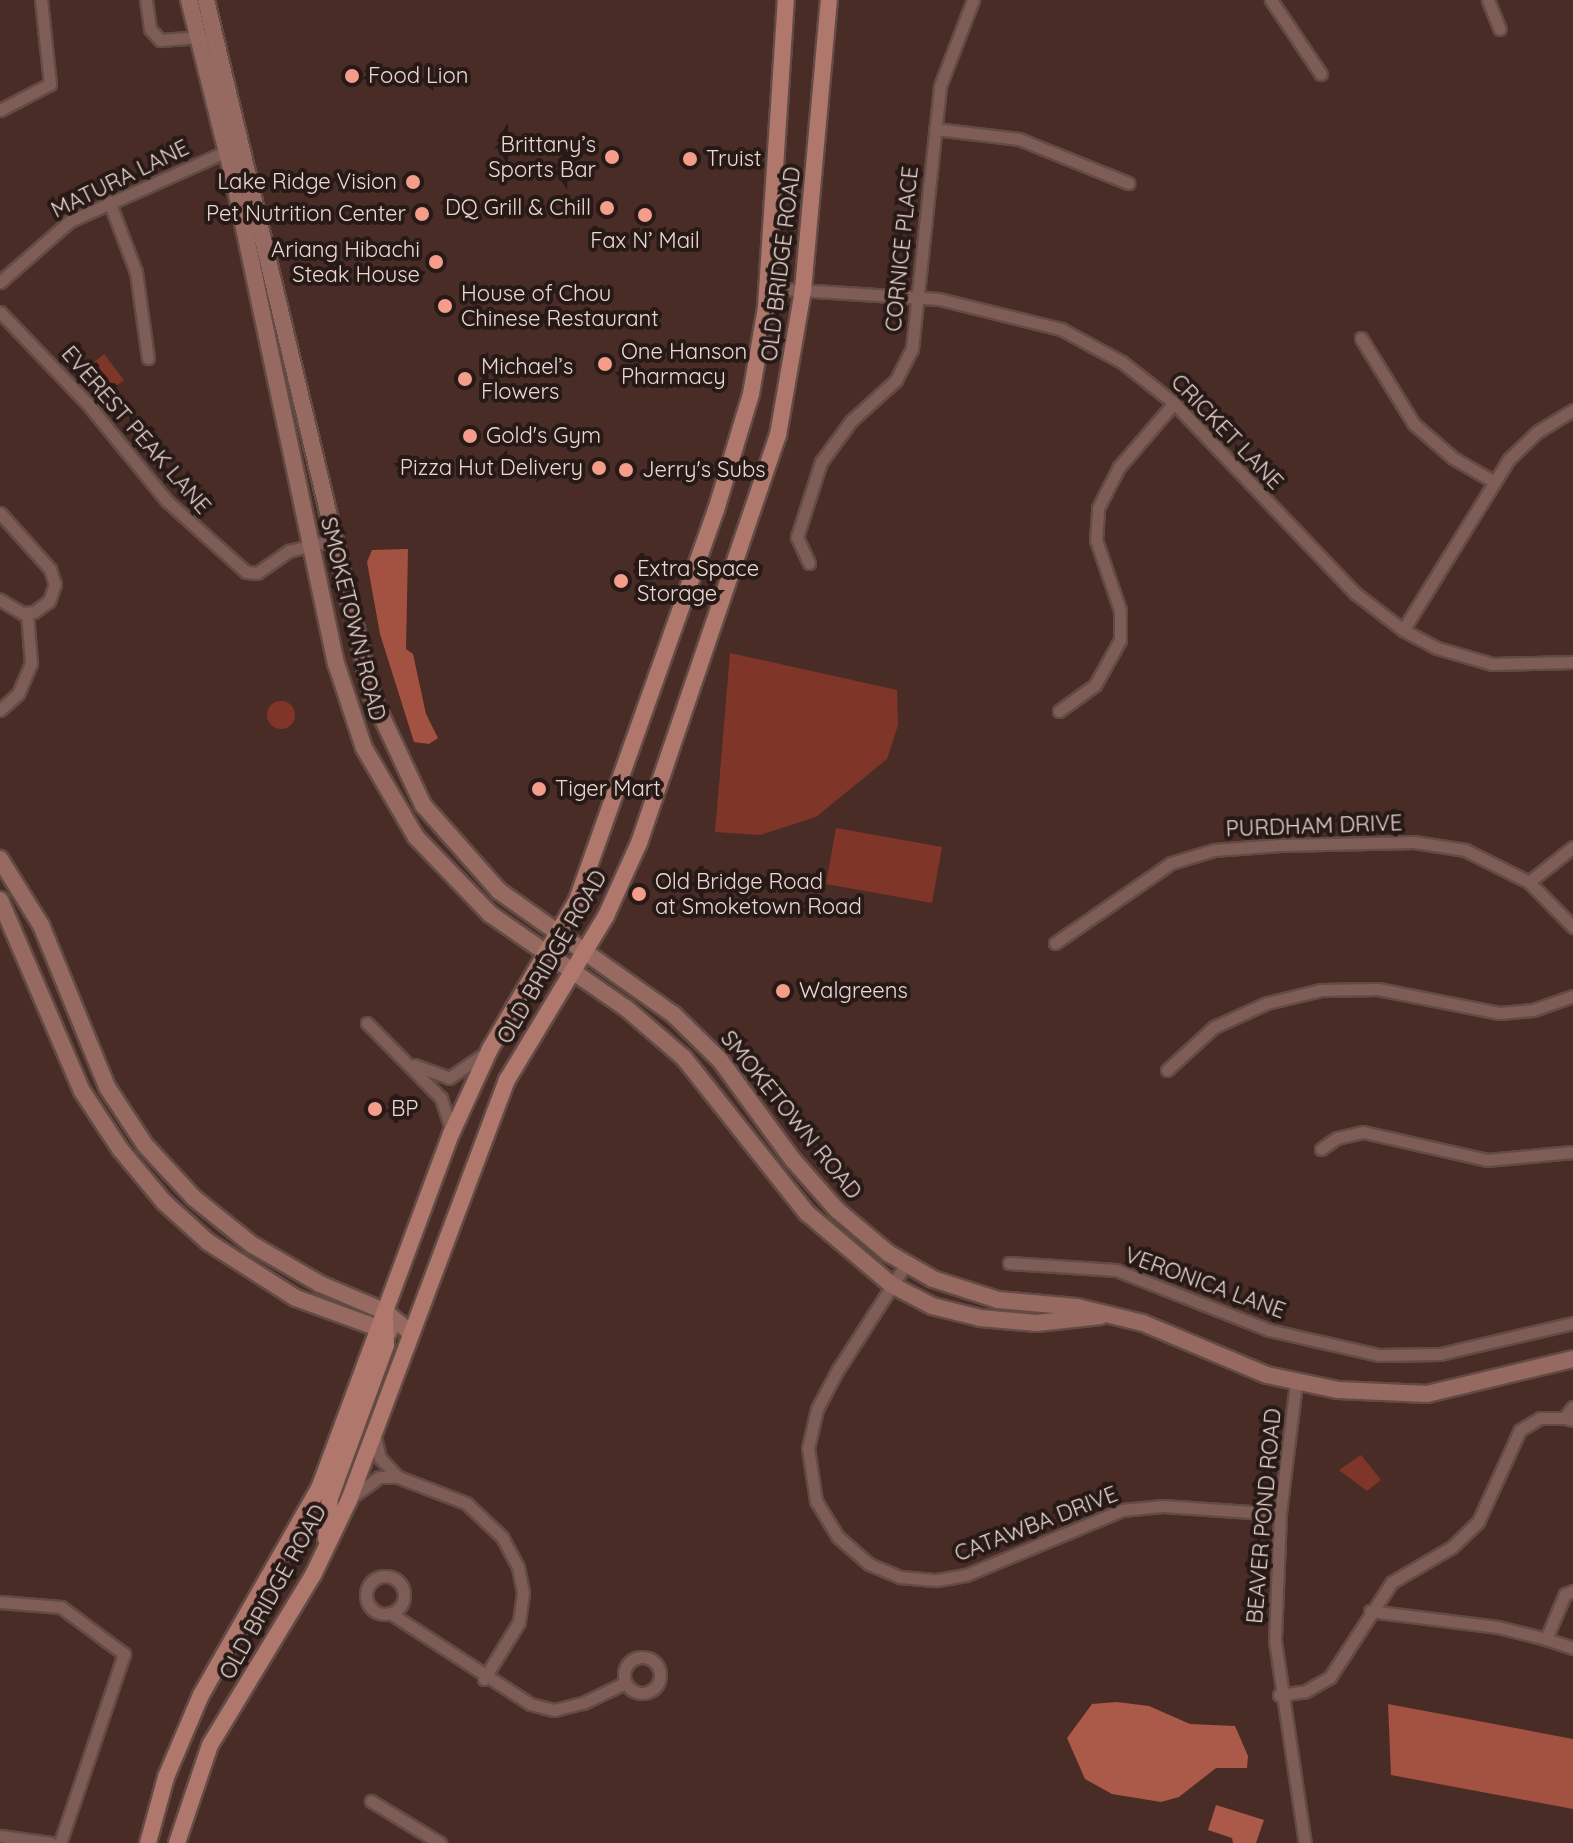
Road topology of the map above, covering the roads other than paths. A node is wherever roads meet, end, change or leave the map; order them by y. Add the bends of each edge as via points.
1 (41, 0) edge
2 (146, 0) edge
3 (189, 0) edge
4 (206, 0) edge
5 (786, 0) edge
6 (829, 0) edge
7 (973, 0) edge
8 (1271, 0) edge
9 (1488, 0) edge
10 (1500, 29) dead end
11 (201, 37) junction
12 (1321, 74) dead end
13 (0, 110) edge
14 (935, 129) junction
15 (227, 151) junction
16 (1128, 183) dead end
17 (109, 201) junction
18 (0, 282) edge
19 (768, 288) junction
20 (803, 290) junction
21 (919, 297) junction
22 (0, 312) edge
23 (1361, 338) dead end
24 (148, 358) dead end
25 (1174, 403) junction
26 (1573, 410) edge
27 (1493, 481) junction
28 (0, 513) edge
29 (332, 540) junction
30 (310, 544) junction
31 (809, 563) dead end
32 (0, 600) edge
33 (27, 613) junction
34 (1403, 630) junction
35 (1573, 662) edge
36 (0, 710) edge
37 (1059, 711) dead end
38 (1573, 847) edge
39 (0, 859) edge
40 (1529, 882) junction
41 (0, 900) edge
42 (1573, 927) edge
43 (559, 934) junction
44 (1055, 943) dead end
45 (584, 951) junction
46 (547, 955) junction
47 (571, 972) junction
48 (1573, 996) edge
49 (367, 1023) dead end
50 (490, 1049) junction
51 (411, 1064) junction
52 (1167, 1070) dead end
53 (452, 1132) junction
54 (1321, 1149) dead end
55 (1573, 1152) edge
56 (1009, 1263) dead end
57 (906, 1264) junction
58 (892, 1285) junction
59 (384, 1311) junction
60 (1114, 1315) junction
61 (1573, 1323) edge
62 (383, 1332) junction
63 (411, 1333) junction
64 (1573, 1359) edge
65 (1296, 1383) junction
66 (1573, 1407) edge
67 (1568, 1419) edge
68 (375, 1431) junction
69 (398, 1477) junction
70 (349, 1500) junction
71 (1280, 1514) junction
72 (324, 1553) junction
73 (1573, 1591) edge
74 (0, 1602) edge
75 (1370, 1611) junction
76 (390, 1613) dead end
77 (1546, 1639) junction
78 (1573, 1648) edge
79 (484, 1679) junction
80 (625, 1683) dead end
81 (1279, 1695) junction
82 (371, 1801) dead end
83 (0, 1836) edge
84 (51, 1843) edge
85 (60, 1843) edge
86 (148, 1843) edge
87 (177, 1843) edge
88 (440, 1843) edge
89 (1305, 1843) edge

1 - 13 street via 50,84
2 - 11 street via 150,29 160,40
3 - 11 street, SMOKETOWN ROAD
4 - 29 street, SMOKETOWN ROAD
5 - 19 main road, OLD BRIDGE ROAD
6 - 20 main road, OLD BRIDGE ROAD
7 - 14 street, CORNICE PLACE via 947,58
8 - 12 street
9 - 10 street
11 - 15 street, SMOKETOWN ROAD
14 - 16 street via 1019,139
14 - 21 street, CORNICE PLACE
15 - 17 street, MATURA LANE
15 - 30 street, SMOKETOWN ROAD
17 - 18 street, MATURA LANE via 44,239
17 - 24 street via 136,272
19 - 20 street, CRICKET LANE
19 - 43 main road, OLD BRIDGE ROAD via 751,394 730,466 591,861
20 - 21 street, CRICKET LANE
20 - 45 main road, OLD BRIDGE ROAD via 790,380 759,499 639,843
21 - 25 street, CRICKET LANE via 980,306 1061,329 1122,362
21 - 31 street, CORNICE PLACE via 905,365 890,388 833,442 810,486 797,537
22 - 30 street, EVEREST PEAK LANE via 87,403 167,501 246,572 257,573
23 - 27 street via 1414,424 1453,458
25 - 34 street, CRICKET LANE via 1355,593
25 - 37 street via 1119,467 1098,508 1096,540 1120,610 1120,640 1095,685
26 - 27 street via 1523,445
27 - 34 street
28 - 33 street via 53,576 49,601
29 - 30 street, EVEREST PEAK LANE
29 - 43 street, SMOKETOWN ROAD via 372,696 403,773 467,860 499,891
30 - 46 street, SMOKETOWN ROAD via 348,706 383,786 416,837 463,891
32 - 33 street
33 - 36 street via 32,646 28,671 18,694
34 - 35 street, CRICKET LANE via 1437,648 1492,664
38 - 40 street
39 - 59 street via 41,925 107,1087 145,1145 194,1198 251,1244 320,1284
40 - 42 street, PURDHAM DRIVE
40 - 44 street, PURDHAM DRIVE via 1484,856 1442,844 1214,850 1158,870
41 - 62 street via 82,1091 141,1176 191,1228 253,1273 327,1313
43 - 45 street, SMOKETOWN ROAD
43 - 46 main road, OLD BRIDGE ROAD
45 - 47 main road, OLD BRIDGE ROAD
45 - 57 street, SMOKETOWN ROAD via 688,1027 755,1102 817,1189
46 - 47 street, SMOKETOWN ROAD
46 - 50 main road, OLD BRIDGE ROAD
47 - 58 street, SMOKETOWN ROAD via 626,1008 684,1058 807,1213
47 - 63 main road, OLD BRIDGE ROAD via 507,1080
48 - 52 street via 1533,1010 1499,1013 1392,990 1321,990 1267,1003 1214,1027
49 - 51 street
50 - 51 street via 449,1078
50 - 53 main road, OLD BRIDGE ROAD
51 - 53 street via 441,1098
53 - 59 main road, OLD BRIDGE ROAD
54 - 55 street via 1337,1138 1363,1132 1487,1160
56 - 61 street, VERONICA LANE via 1116,1270 1269,1330 1379,1355 1440,1354
57 - 58 street, CATAWBA DRIVE
57 - 60 street, SMOKETOWN ROAD via 933,1279 998,1300
58 - 60 street, SMOKETOWN ROAD via 932,1306 980,1318 1037,1323
58 - 71 street, CATAWBA DRIVE via 817,1409 808,1448 812,1491 821,1511 838,1537 869,1564 900,1577 937,1580 966,1575 1122,1510 1163,1506
59 - 62 main road
59 - 63 street
60 - 65 street, SMOKETOWN ROAD
62 - 63 street
62 - 72 main road via 330,1498
62 - 86 main road, OLD BRIDGE ROAD via 320,1486 182,1735
63 - 68 main road, OLD BRIDGE ROAD
64 - 65 street, SMOKETOWN ROAD via 1427,1394
65 - 71 street, BEAVER POND ROAD
66 - 67 street
67 - 75 street via 1540,1418 1520,1430 1478,1522 1452,1547 1392,1582
68 - 69 street via 380,1458
68 - 70 main road, OLD BRIDGE ROAD
69 - 70 street via 372,1481
69 - 79 street via 478,1510 502,1537 518,1567 523,1593 519,1622
70 - 72 main road, OLD BRIDGE ROAD
71 - 81 street, BEAVER POND ROAD via 1275,1595
72 - 87 main road, OLD BRIDGE ROAD via 210,1745
73 - 77 street via 1565,1594
74 - 85 street via 61,1607 124,1654 71,1797
75 - 77 street via 1498,1627
75 - 81 street via 1326,1680 1306,1691
76 - 79 street
77 - 78 street
79 - 80 street via 530,1704 554,1710
81 - 89 street, BEAVER POND ROAD
82 - 88 street
83 - 84 street

